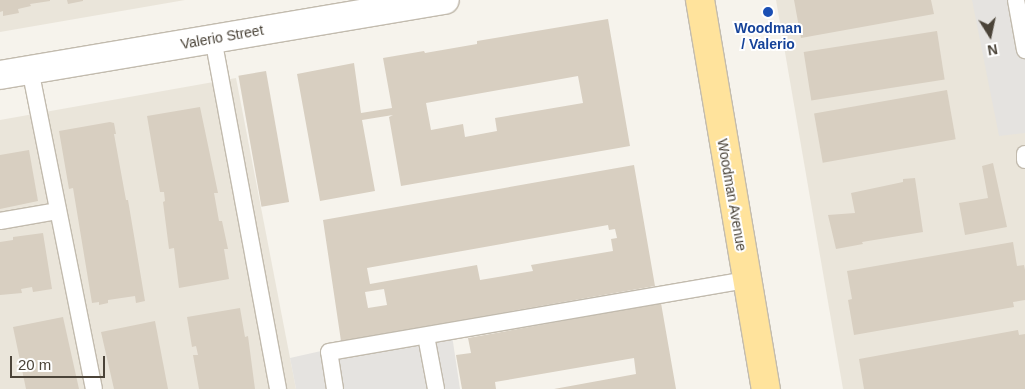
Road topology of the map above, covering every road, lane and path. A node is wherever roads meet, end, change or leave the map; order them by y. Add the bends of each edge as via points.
1 (445, 0) edge
2 (700, 0) edge
3 (1016, 0) edge
4 (213, 38) junction
5 (1025, 50) edge
6 (30, 69) junction
7 (0, 75) edge
8 (1025, 154) edge
9 (1025, 160) edge
10 (58, 211) junction
11 (0, 221) edge
12 (747, 280) junction
13 (426, 336) junction
14 (94, 389) edge
15 (278, 389) edge
16 (335, 389) edge
17 (436, 389) edge
18 (766, 389) edge

1 - 4 street, Valerio Street
2 - 12 main road, Woodman Avenue
3 - 5 lane
4 - 6 street, Valerio Street
4 - 15 lane
6 - 7 street, Valerio Street
6 - 10 lane
8 - 9 lane
10 - 11 lane
10 - 14 lane
12 - 13 lane
12 - 18 main road, Woodman Avenue
13 - 16 lane via 329,352
13 - 17 lane

